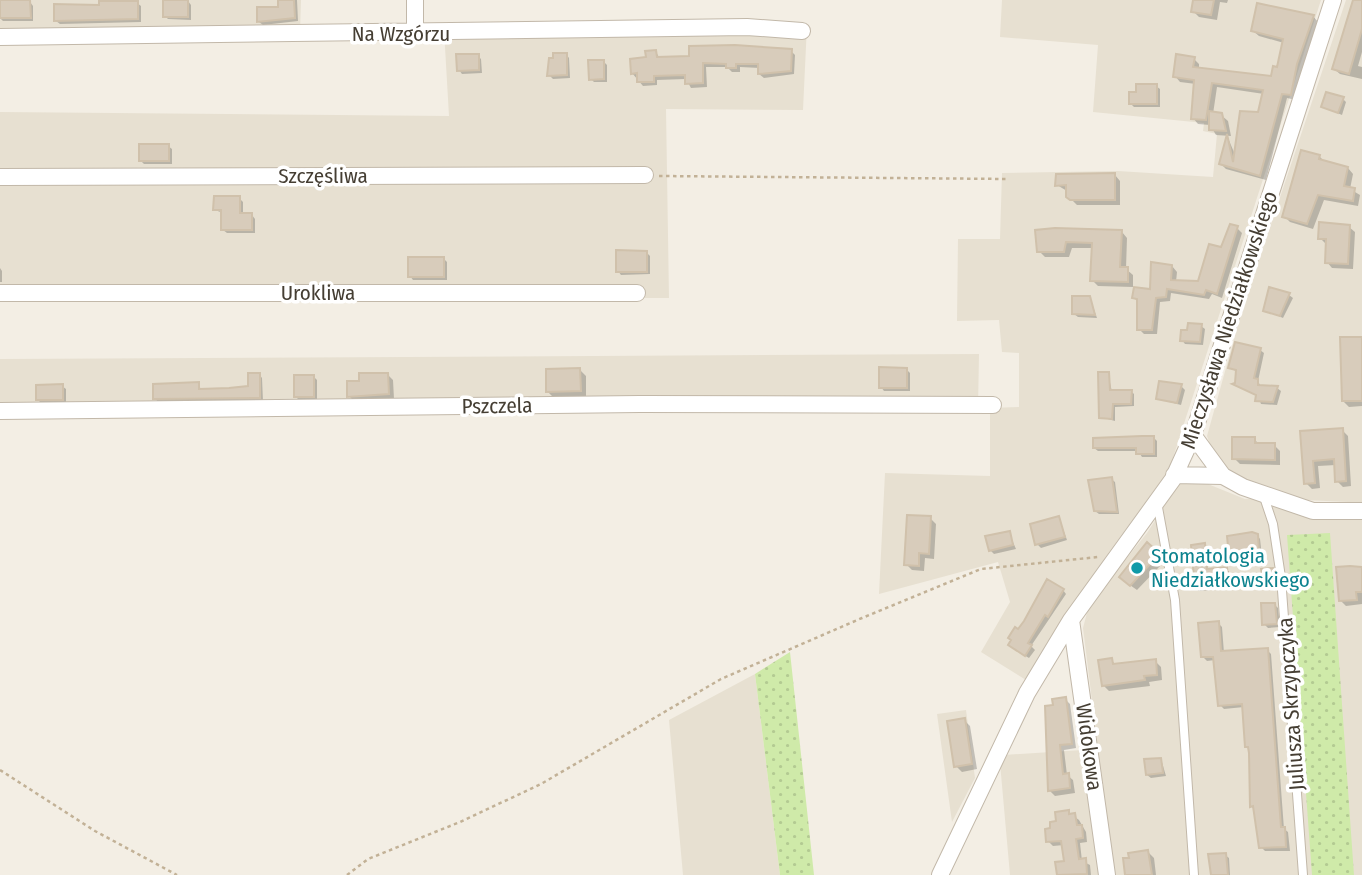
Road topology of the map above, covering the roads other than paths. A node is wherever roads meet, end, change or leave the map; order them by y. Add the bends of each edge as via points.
1 (415, 0) edge
2 (1333, 0) edge
3 (802, 31) dead end
4 (415, 34) junction
5 (0, 37) edge
6 (645, 175) road end
7 (0, 177) edge
8 (0, 293) edge
9 (637, 293) dead end
10 (993, 405) dead end
11 (0, 411) edge
12 (1193, 435) junction
13 (1174, 475) junction
14 (1223, 476) junction
15 (1263, 494) junction
16 (1157, 502) junction
17 (1362, 511) edge
18 (1339, 512) junction
19 (1362, 524) edge
20 (1071, 620) junction
21 (940, 875) edge
22 (1107, 875) edge
23 (1194, 875) edge
24 (1303, 875) edge

1 - 4 street
2 - 12 street, Mieczysława Niedziałkowskiego
3 - 4 street, Na Wzgórzu via 747,27
4 - 5 street, Na Wzgórzu
6 - 7 street, Szczęśliwa
8 - 9 street, Urokliwa
10 - 11 street, Pszczela
12 - 13 street, Mieczysława Niedziałkowskiego
12 - 14 street
13 - 14 street
13 - 16 street, Mieczysława Niedziałkowskiego
14 - 15 street
15 - 18 street via 1313,511
15 - 24 lane, Juliusza Skrzypczyka via 1282,577
16 - 20 street, Mieczysława Niedziałkowskiego
16 - 23 lane via 1175,600
17 - 18 street
18 - 19 street
20 - 21 street, Mieczysława Niedziałkowskiego via 1027,693
20 - 22 street, Widokowa

